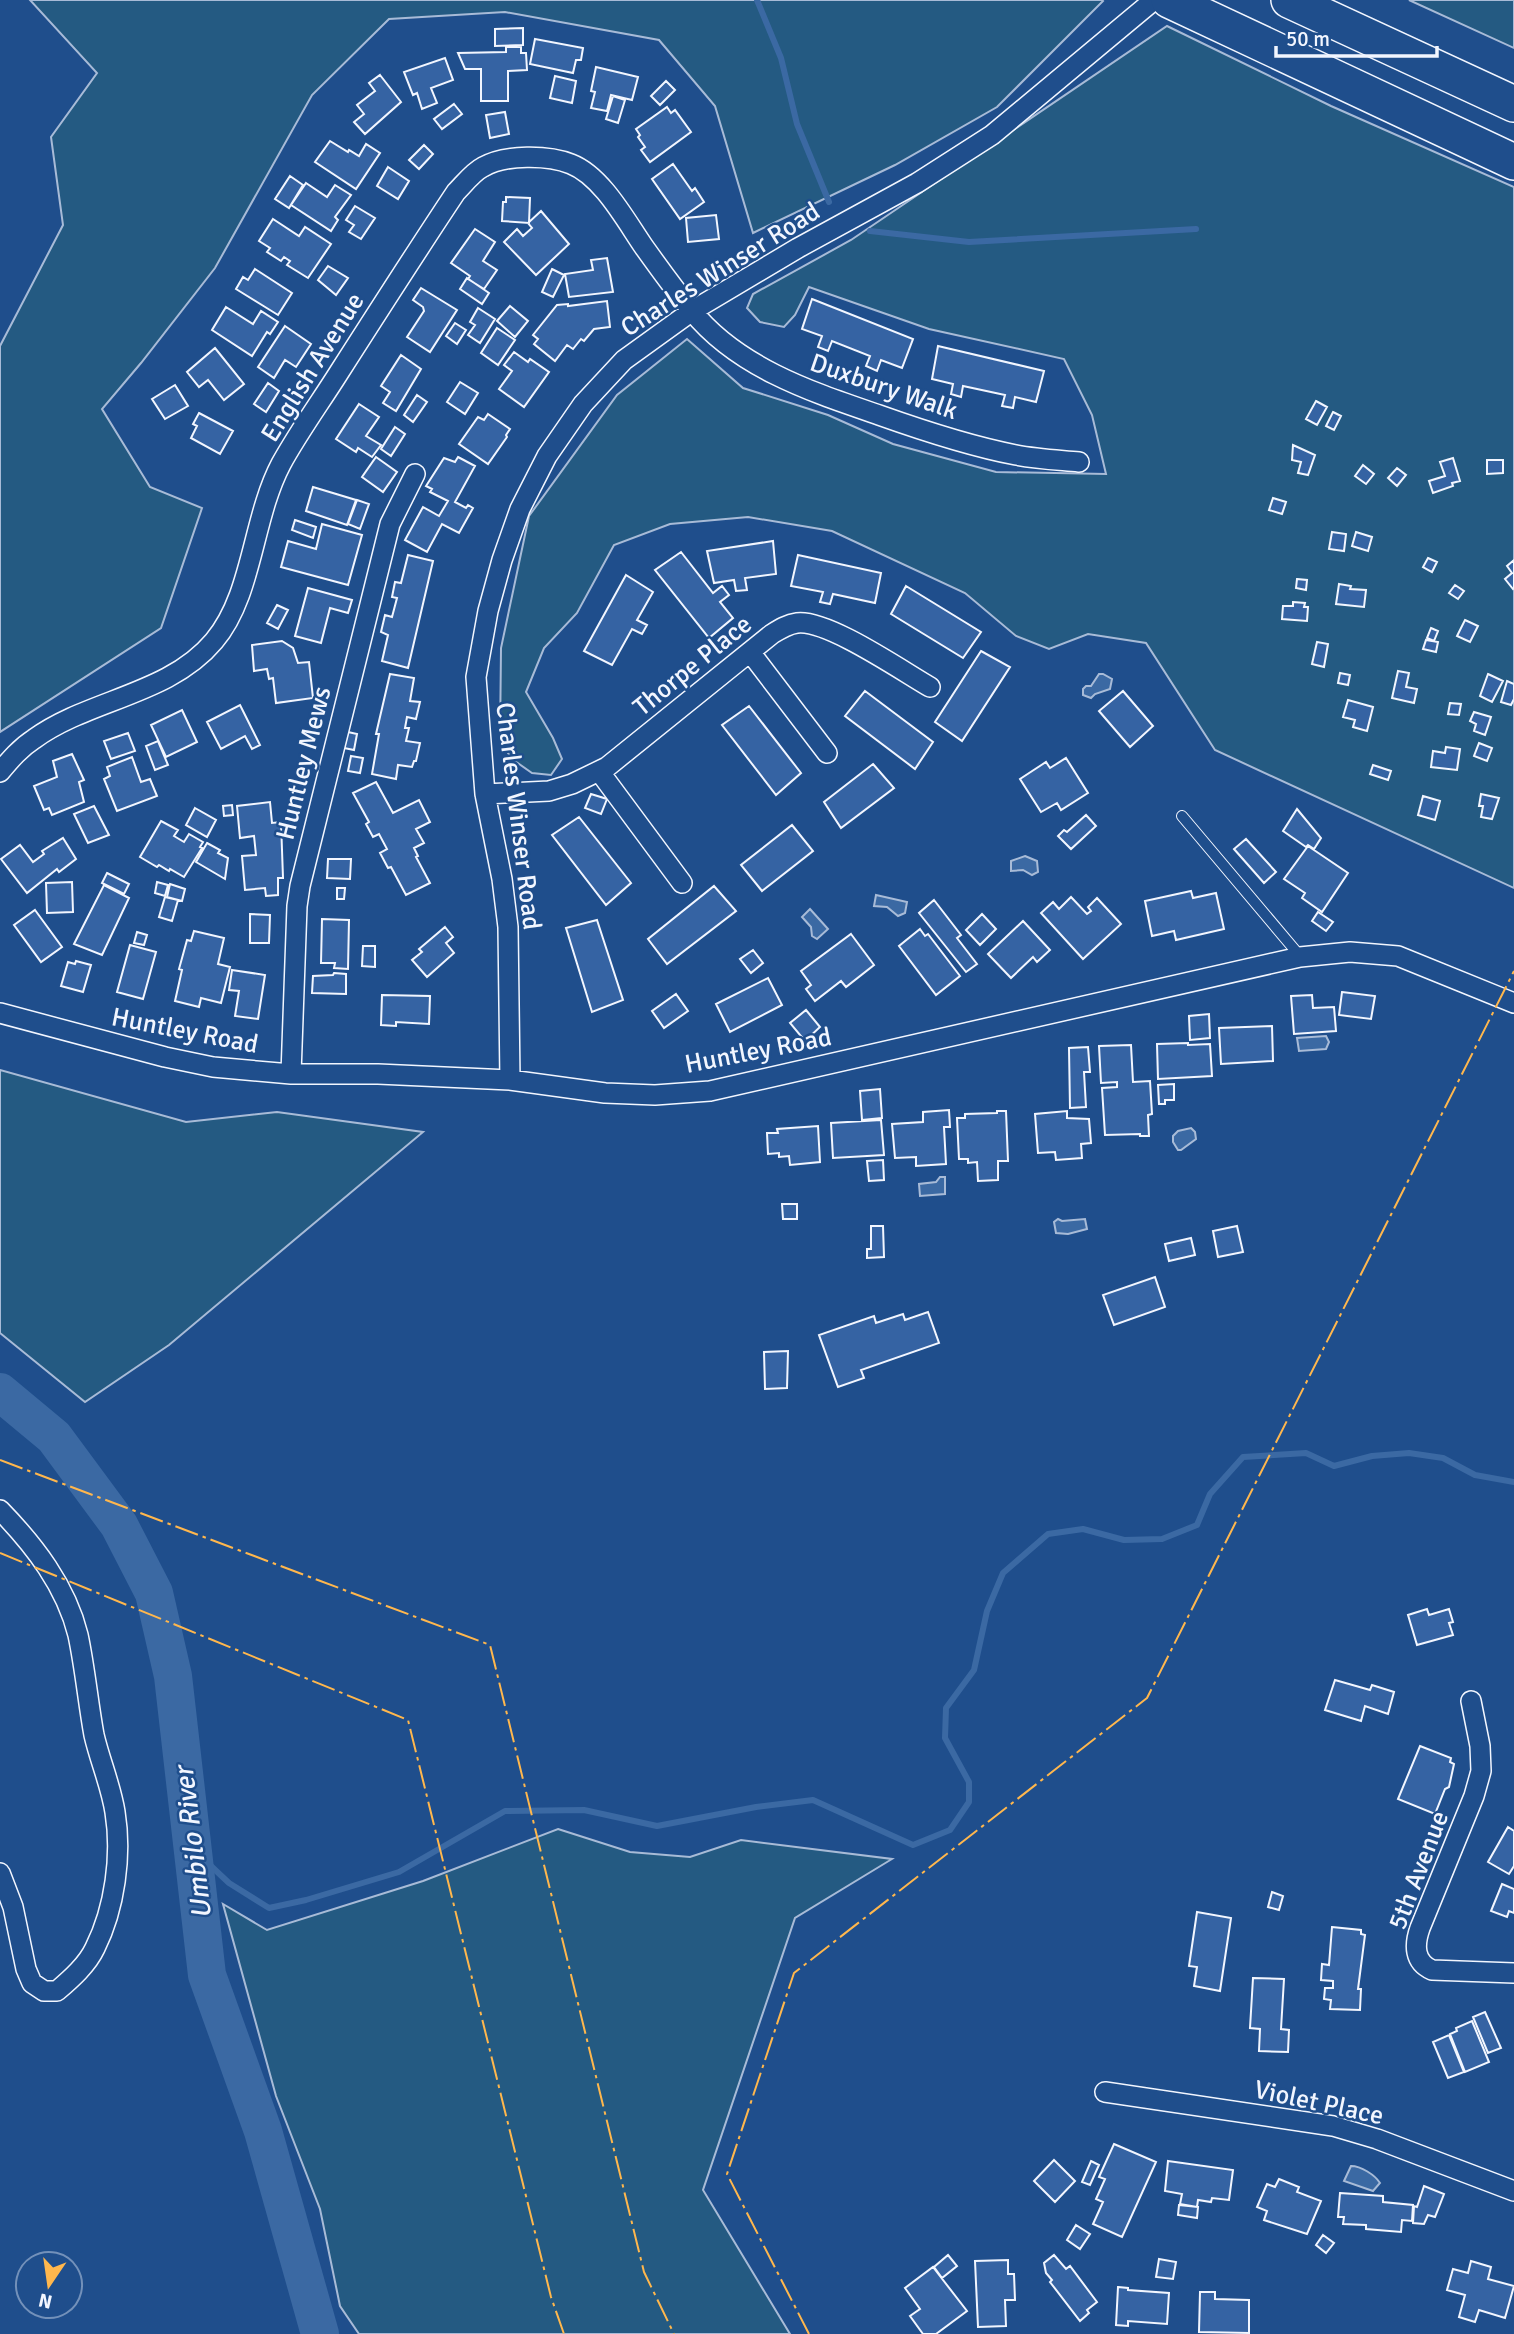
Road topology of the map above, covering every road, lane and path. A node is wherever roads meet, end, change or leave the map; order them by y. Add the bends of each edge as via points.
1 (1154, 0) edge
2 (1169, 0) edge
3 (1289, 0) edge
4 (1514, 104) edge
5 (1514, 162) edge
6 (692, 311) junction
7 (1079, 462) dead end
8 (415, 474) dead end
9 (750, 652) junction
10 (930, 687) dead end
11 (827, 753) dead end
12 (599, 771) junction
13 (0, 772) edge
14 (485, 794) junction
15 (1182, 816) dead end
16 (682, 883) dead end
17 (1300, 957) junction
18 (1514, 1003) edge
19 (0, 1013) edge
20 (291, 1074) junction
21 (510, 1080) junction
22 (0, 1510) edge
23 (1471, 1701) dead end
24 (0, 1873) edge
25 (1514, 1973) edge
26 (1105, 2092) dead end
27 (1514, 2191) edge

1 - 6 street, Charles Winser Road via 992,135
2 - 5 highway
3 - 4 highway
6 - 7 street, Duxbury Walk via 733,349 773,374 835,400 935,435 1017,455
6 - 13 street, English Avenue via 595,180 573,165 547,158 514,158 484,166 456,192 281,464 259,519 241,592 217,638 203,654 166,678 35,738
6 - 14 street, Charles Winser Road via 624,359 583,404 547,456 520,509 488,611 476,677
8 - 20 street, Huntley Mews via 390,524 300,886
9 - 10 street, Thorpe Place via 784,627 815,625
9 - 11 street
9 - 12 street, Thorpe Place
12 - 14 street, Thorpe Place via 550,791
12 - 16 street
14 - 21 street, Charles Winser Road via 508,927
15 - 17 lane
17 - 18 street, Huntley Road via 1350,952 1398,956
17 - 21 street, Huntley Road via 710,1091 605,1093
19 - 20 street, Huntley Road via 166,1057
20 - 21 street, Huntley Road
22 - 24 street via 56,1581 77,1632 93,1730 118,1829 114,1888 95,1948 57,1991 44,1991 32,1983
23 - 25 street, 5th Avenue via 1480,1771 1416,1939 1416,1951 1424,1967 1432,1970
26 - 27 street, Violet Place via 1333,2126

